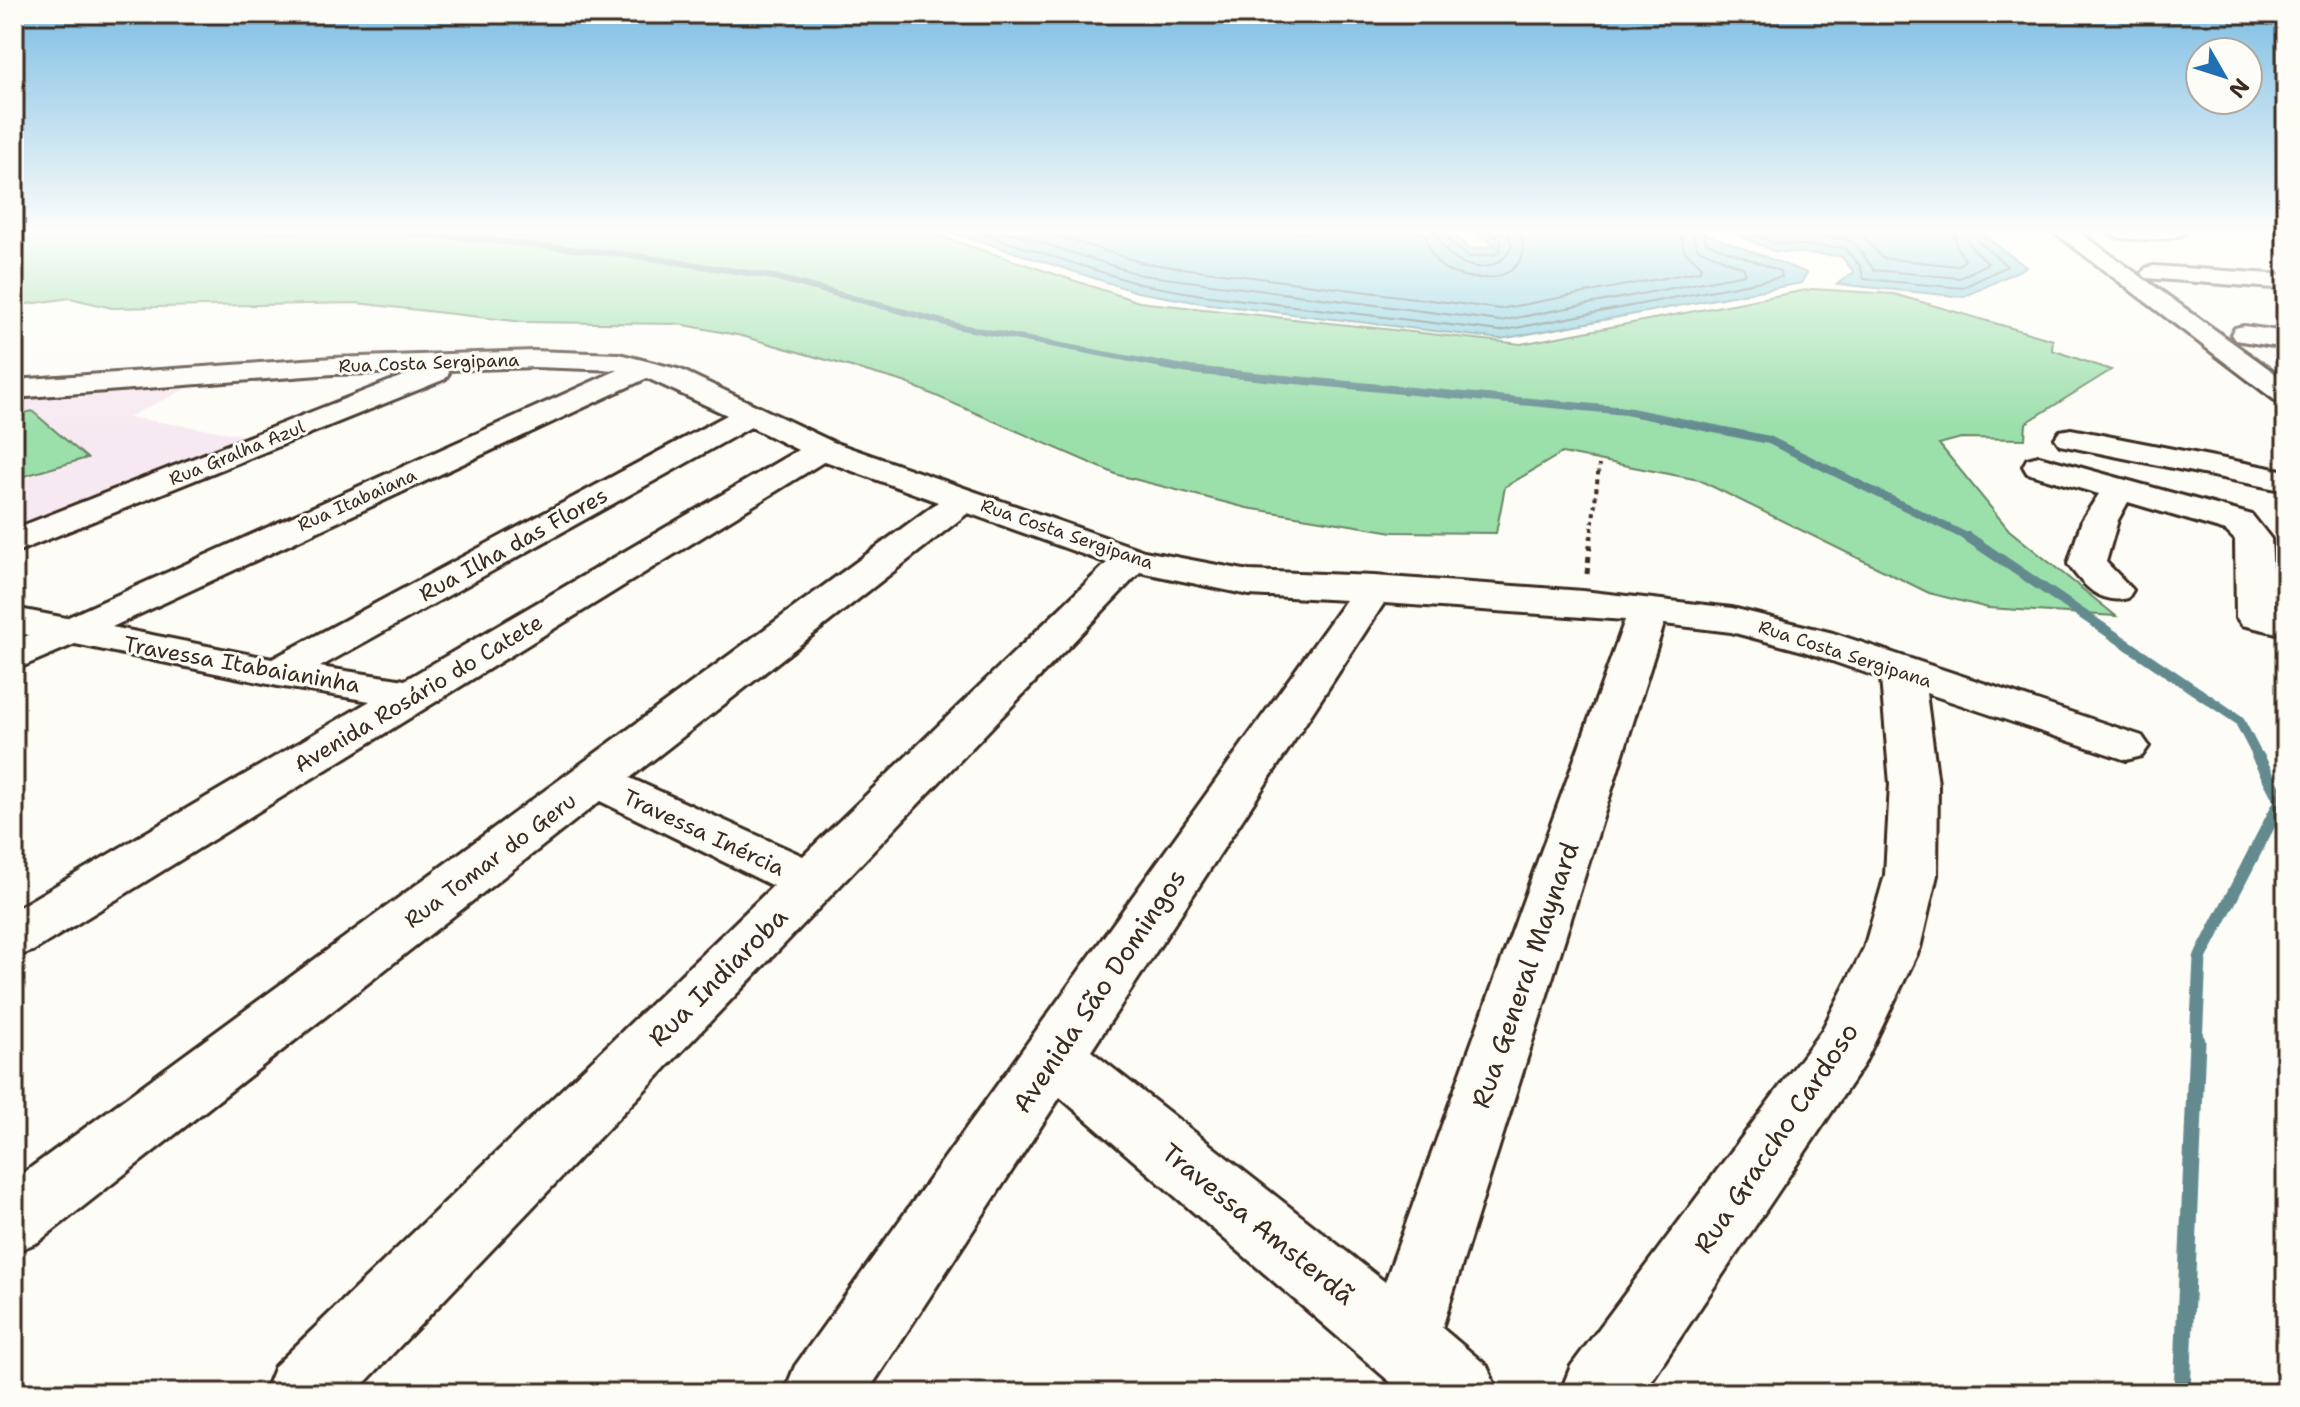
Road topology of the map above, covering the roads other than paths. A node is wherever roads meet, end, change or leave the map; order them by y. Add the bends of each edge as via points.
1 (2154, 298) edge
2 (2190, 298) edge
3 (2244, 334) junction
4 (2286, 340) edge
5 (460, 363) junction
6 (2286, 366) edge
7 (647, 368) junction
8 (14, 389) edge
9 (2286, 395) edge
10 (748, 416) junction
11 (2071, 438) dead end
12 (822, 449) junction
13 (2039, 466) dead end
14 (2286, 481) edge
15 (2119, 489) junction
16 (965, 498) junction
17 (14, 542) edge
18 (1132, 559) junction
19 (1374, 588) junction
20 (2114, 590) dead end
21 (1649, 609) junction
22 (14, 620) edge
23 (2286, 623) edge
24 (68, 632) junction
25 (14, 657) edge
26 (1902, 671) junction
27 (278, 673) junction
28 (416, 695) junction
29 (2126, 746) dead end
30 (595, 780) junction
31 (813, 883) junction
32 (14, 936) edge
33 (1055, 1057) junction
34 (14, 1220) edge
35 (1401, 1341) junction
36 (302, 1393) edge
37 (822, 1393) edge
38 (1460, 1393) edge
39 (1598, 1393) edge

1 - 9 street
2 - 3 street
3 - 4 street
3 - 6 street
5 - 7 street, Rua Costa Sergipana via 576,359
5 - 8 street, Rua Costa Sergipana via 262,369
5 - 17 street, Rua Gralha Azul
7 - 10 street, Rua Costa Sergipana
7 - 24 street, Rua Itabaiana
10 - 12 street, Rua Costa Sergipana
10 - 27 street, Rua Ilha das Flores
11 - 14 street
12 - 16 street, Rua Costa Sergipana
12 - 28 street, Avenida Rosário do Catete
13 - 15 street
15 - 20 street via 2100,520 2087,564
15 - 23 street via 2239,523 2253,539 2256,617
16 - 18 street, Rua Costa Sergipana
16 - 30 street, Rua Tomar do Geru
18 - 19 street, Rua Costa Sergipana via 1249,583
18 - 31 street, Rua Indiaroba
19 - 21 street, Rua Costa Sergipana
19 - 33 street, Avenida São Domingos
21 - 26 street, Rua Costa Sergipana via 1786,633
21 - 35 street, Rua General Maynard
22 - 24 street, Travessa Itabaianinha
24 - 25 street, Rua Itabaiana
24 - 27 street, Travessa Itabaianinha
26 - 29 street, Rua Costa Sergipana
26 - 39 street, Rua Graccho Cardoso via 1914,784 1911,875 1892,948 1843,1047
27 - 28 street, Travessa Itabaianinha
28 - 32 street, Avenida Rosário do Catete
30 - 31 street, Travessa Inércia
30 - 34 street, Rua Tomar do Geru
31 - 36 street, Rua Indiaroba
33 - 35 street, Travessa Amsterdã
33 - 37 street, Avenida São Domingos
35 - 38 street, Travessa Amsterdã

